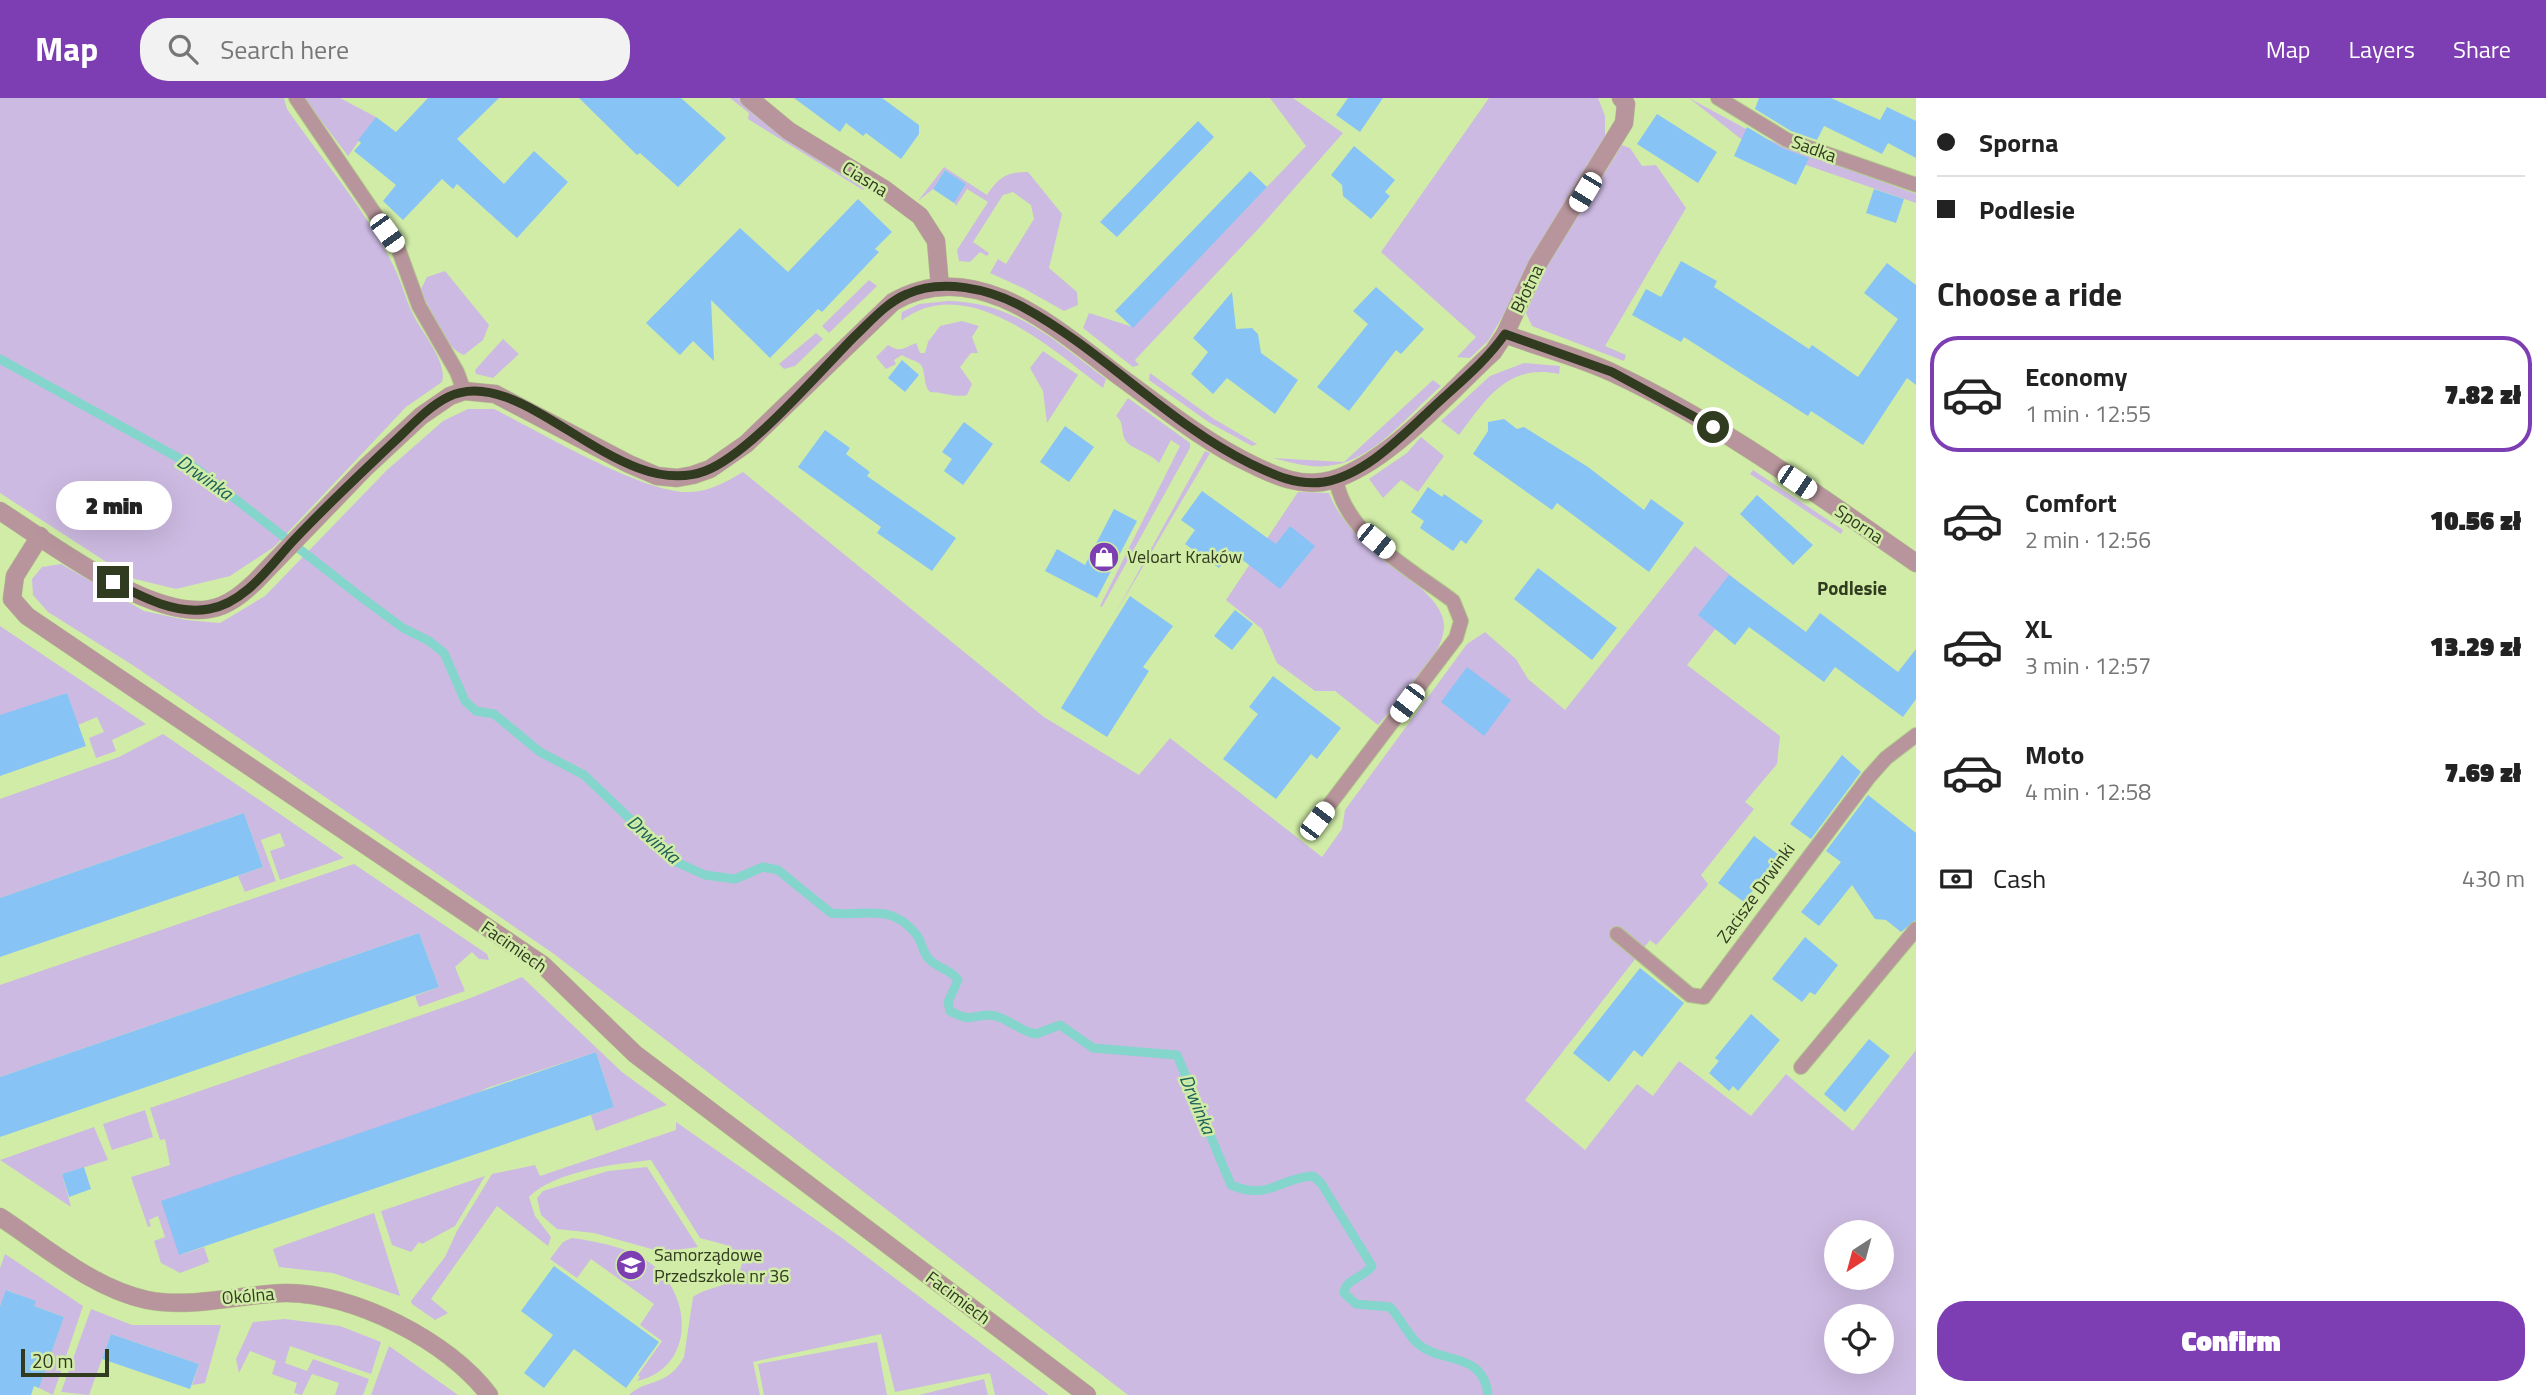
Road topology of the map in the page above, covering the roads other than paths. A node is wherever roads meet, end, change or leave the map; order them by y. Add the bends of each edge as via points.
1 (296, 98) edge
2 (750, 98) edge
3 (1718, 98) edge
4 (1628, 100) edge
5 (1916, 185) edge
6 (940, 287) junction
7 (1505, 334) junction
8 (464, 391) junction
9 (1336, 479) junction
10 (0, 511) edge
11 (40, 536) junction
12 (1916, 563) edge
13 (1916, 735) edge
14 (1317, 821) dead end
15 (1916, 929) edge
16 (1617, 934) dead end
17 (1801, 1067) dead end
18 (0, 1217) edge
19 (488, 1395) edge
20 (1087, 1395) edge

1 - 8 lane via 398,248 419,306
2 - 6 street, Ciasna via 789,131 920,216 936,241
3 - 5 lane, Sadka via 1787,140
4 - 7 street, Błotna via 1616,140 1537,265
6 - 8 street via 907,293 886,307 746,444 693,475 657,476 506,398
6 - 9 street, Błotna via 976,290 1020,305 1193,430 1272,474 1307,483
7 - 9 street, Błotna via 1493,352 1390,446
7 - 12 street, Sporna via 1612,372 1658,395 1780,470
8 - 11 street via 421,416 238,597 225,604 190,610 142,597
9 - 14 lane via 1350,518 1453,601 1461,621 1456,638
10 - 11 street
11 - 20 street, Facimiech via 15,576 12,599 27,616 543,965 635,1054
13 - 16 lane, Zacisze Drwinki via 1869,777 1703,997 1690,995
15 - 17 lane
18 - 19 street, Okólna via 93,1279 149,1300 183,1302 285,1293 316,1295 362,1307 411,1331 455,1362

